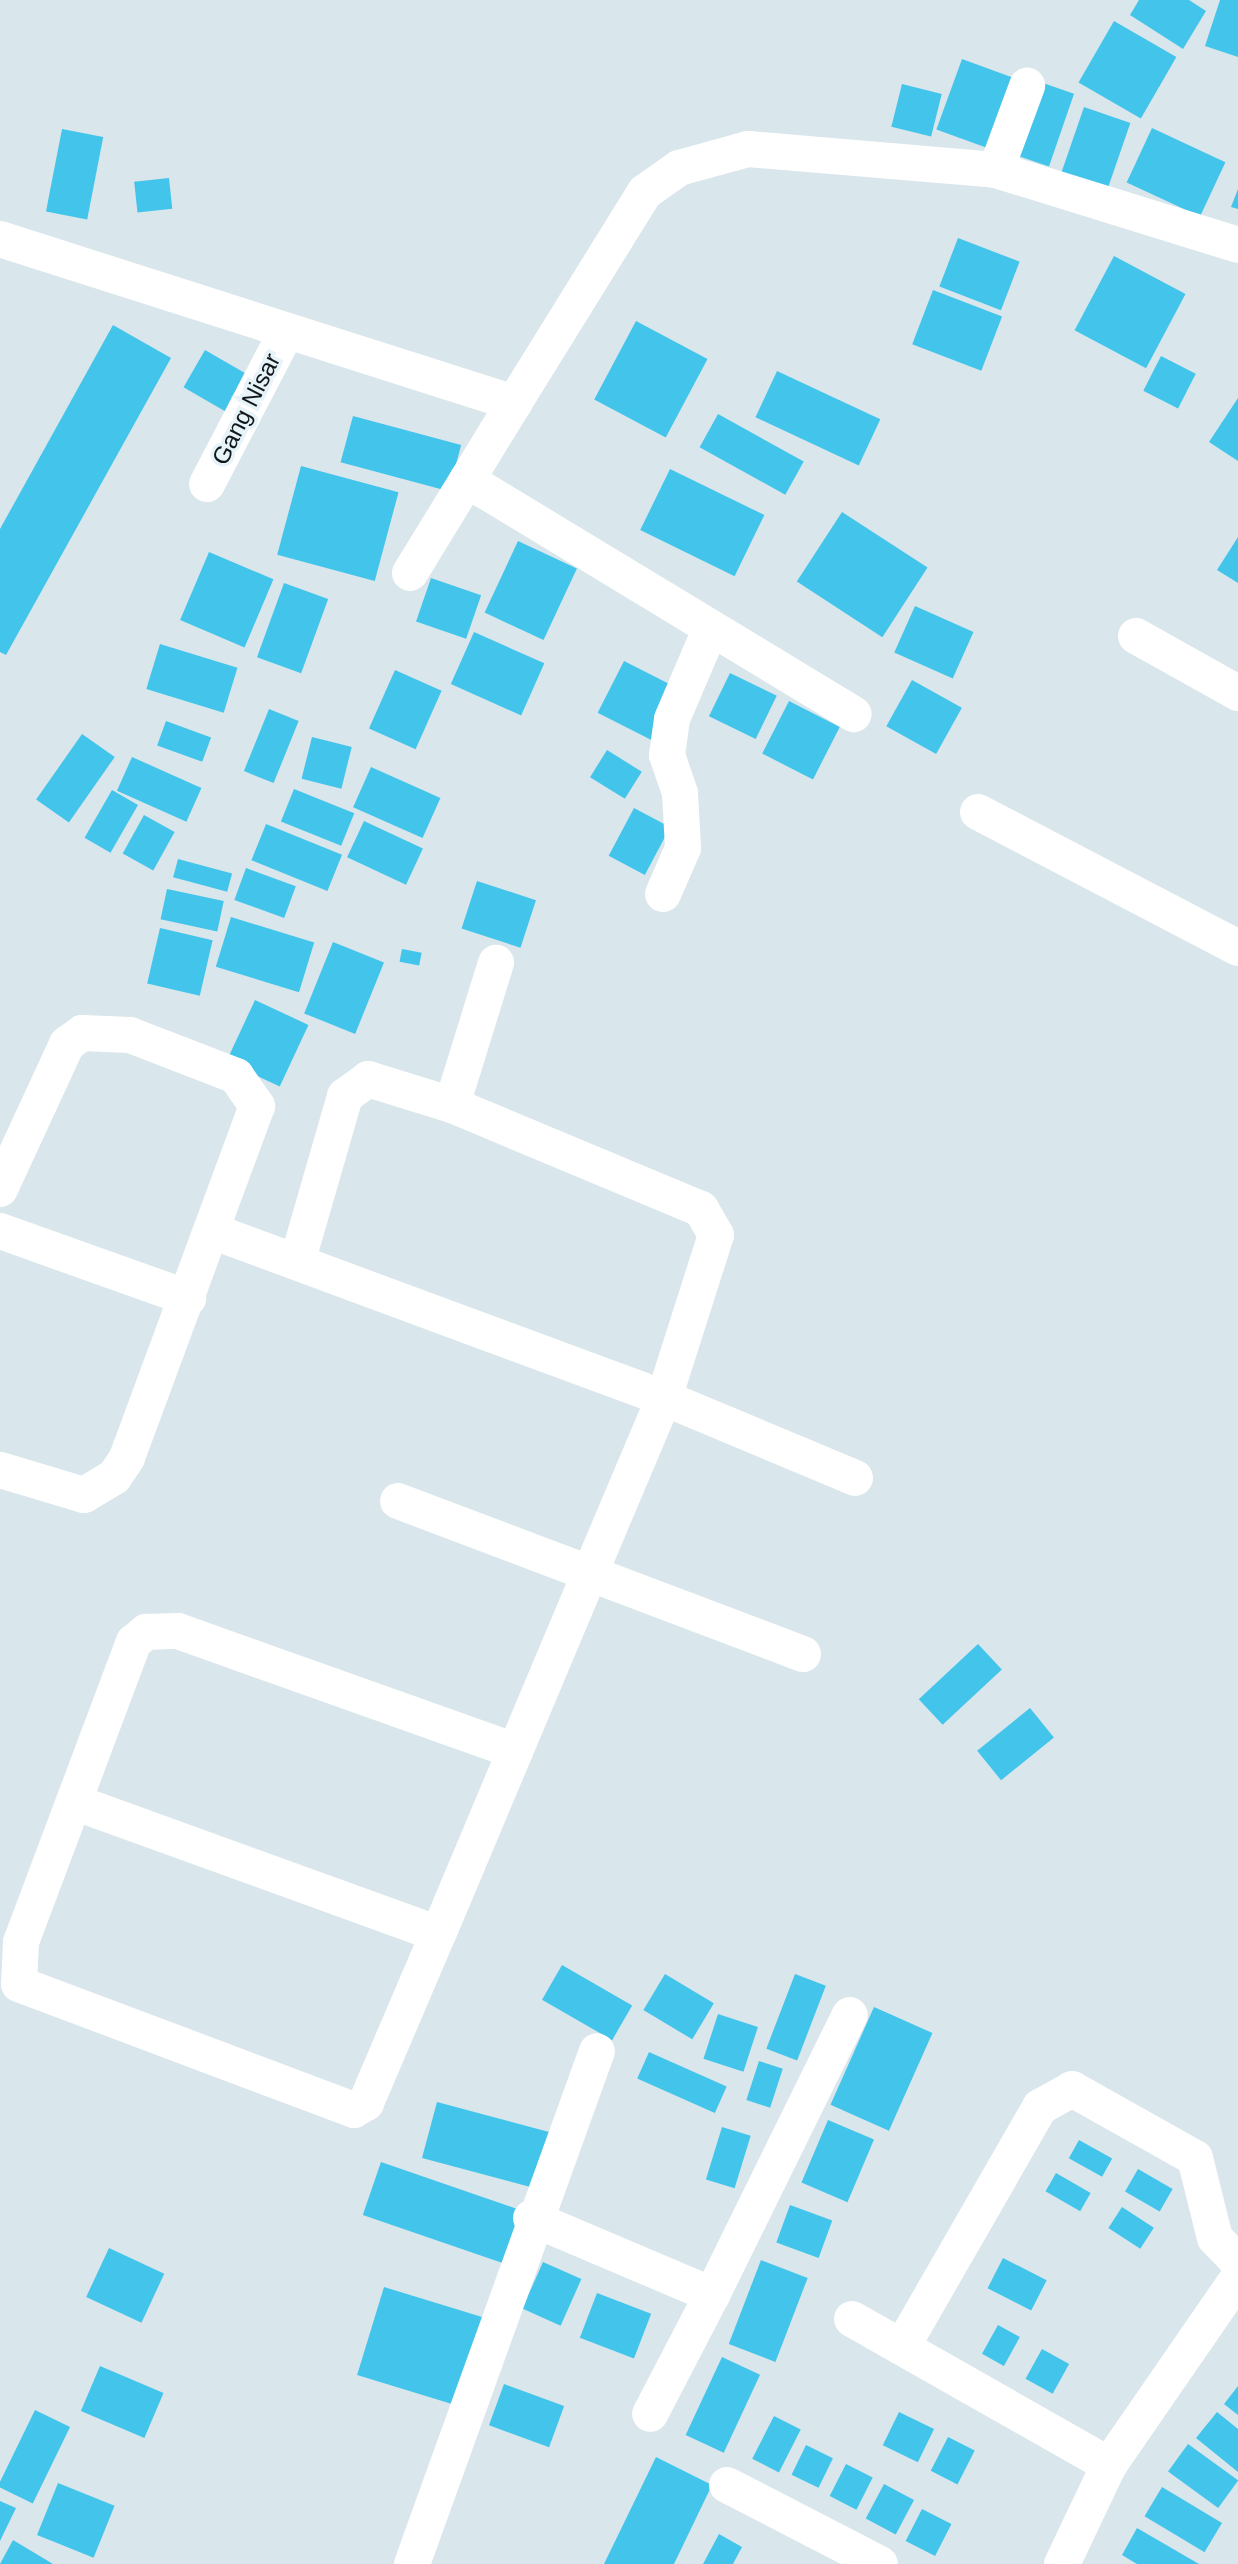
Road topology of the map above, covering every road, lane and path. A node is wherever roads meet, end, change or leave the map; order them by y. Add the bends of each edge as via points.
1 (1027, 86) dead end
2 (996, 170) junction
3 (0, 239) edge
4 (1238, 245) edge
5 (285, 334) junction
6 (514, 403) junction
7 (467, 480) junction
8 (207, 484) dead end
9 (410, 573) dead end
10 (710, 630) junction
11 (1136, 636) dead end
12 (1238, 693) edge
13 (854, 714) dead end
14 (978, 812) dead end
15 (663, 894) dead end
16 (1238, 948) edge
17 (496, 963) dead end
18 (452, 1105) junction
19 (0, 1189) edge
20 (0, 1231) edge
21 (212, 1231) junction
22 (298, 1259) junction
23 (188, 1298) junction
24 (664, 1398) junction
25 (0, 1470) edge
26 (855, 1478) dead end
27 (398, 1501) dead end
28 (590, 1573) junction
29 (803, 1654) dead end
30 (515, 1751) junction
31 (74, 1802) junction
32 (438, 1934) junction
33 (850, 2015) dead end
34 (597, 2051) dead end
35 (531, 2218) junction
36 (1238, 2262) edge
37 (1238, 2278) edge
38 (712, 2295) junction
39 (852, 2319) dead end
40 (902, 2347) junction
41 (650, 2414) dead end
42 (1109, 2465) junction
43 (727, 2485) dead end
44 (412, 2564) edge
45 (880, 2564) edge
46 (1062, 2564) edge

1 - 2 street
2 - 4 street
2 - 6 street via 748,149 679,168 645,192
3 - 5 street
5 - 6 street
5 - 8 street, Gang Nisar
6 - 7 street
7 - 9 street
7 - 10 street
10 - 13 street
10 - 15 street via 672,719 667,755 680,793 683,848
11 - 12 street
14 - 16 street
17 - 18 street
18 - 22 street via 380,1080 357,1083 337,1117
18 - 24 street via 701,1209 714,1223
19 - 21 street via 67,1044 106,1029 236,1076 250,1090 257,1106 250,1135
20 - 23 street
21 - 22 street
21 - 23 street
22 - 24 street
23 - 25 street via 127,1458 101,1490 64,1493
24 - 26 street
24 - 28 street
27 - 28 street
28 - 29 street
28 - 30 street
30 - 31 street via 161,1628 134,1642
30 - 32 street
31 - 32 street
31 - 32 street via 15,1969 19,1984 48,2000 354,2110 366,2103
33 - 38 street
34 - 35 street
35 - 38 street
35 - 44 street
36 - 40 street via 1215,2238 1195,2158 1072,2089 1040,2107
37 - 42 street
38 - 41 street
39 - 40 street
40 - 42 street
42 - 46 street
43 - 45 street

